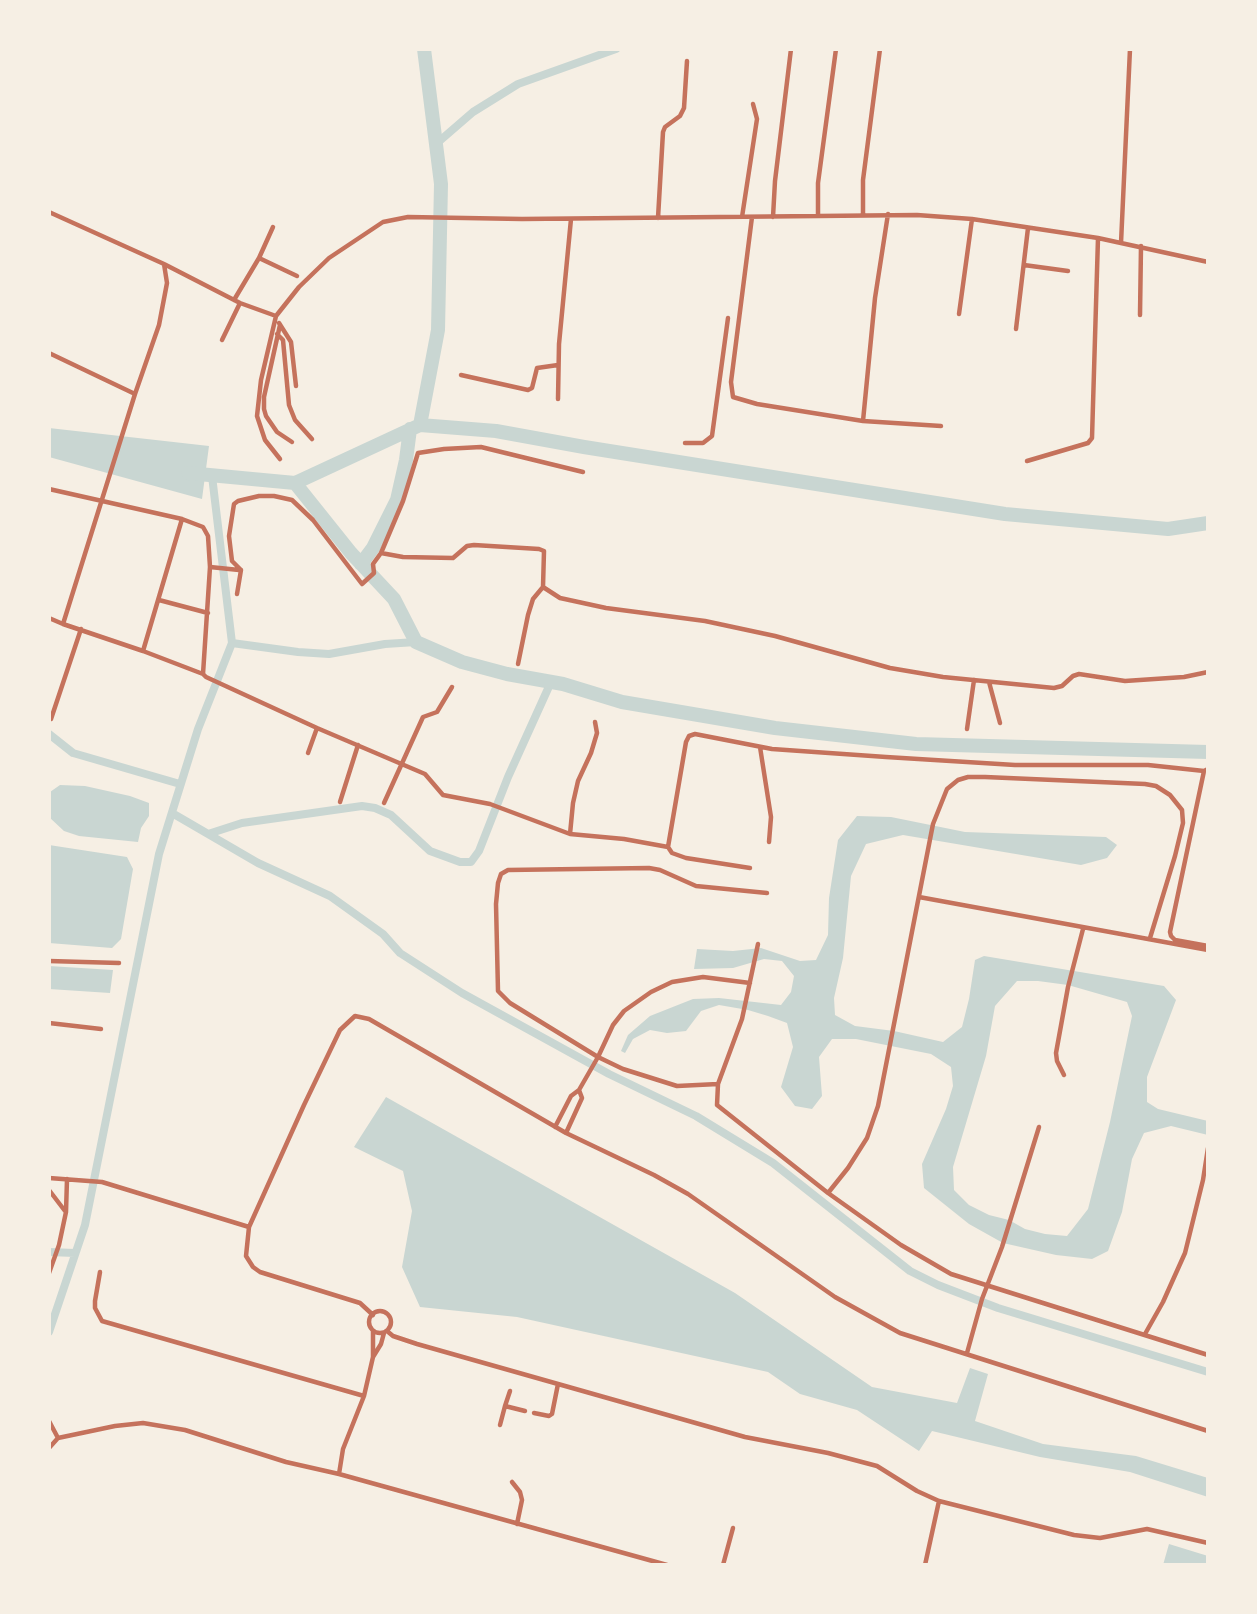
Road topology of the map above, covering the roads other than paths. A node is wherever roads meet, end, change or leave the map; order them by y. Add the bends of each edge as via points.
1 (791, 49) edge
2 (836, 49) edge
3 (880, 49) edge
4 (1130, 49) edge
5 (687, 61) dead end
6 (752, 104) dead end
7 (49, 212) edge
8 (863, 214) junction
9 (888, 214) junction
10 (818, 215) junction
11 (742, 217) junction
12 (751, 217) junction
13 (773, 217) junction
14 (658, 218) junction
15 (571, 219) junction
16 (972, 219) junction
17 (272, 227) dead end
18 (1028, 228) junction
19 (1098, 238) junction
20 (1121, 243) junction
21 (1141, 246) junction
22 (259, 258) junction
23 (1208, 262) edge
24 (164, 264) junction
25 (1024, 265) junction
26 (1068, 271) dead end
27 (297, 276) dead end
28 (234, 300) junction
29 (240, 303) junction
30 (960, 314) dead end
31 (1140, 315) dead end
32 (276, 316) junction
33 (728, 318) dead end
34 (280, 325) junction
35 (1016, 329) dead end
36 (277, 334) junction
37 (222, 340) dead end
38 (49, 353) edge
39 (558, 365) junction
40 (461, 375) dead end
41 (296, 386) dead end
42 (135, 394) junction
43 (558, 399) dead end
44 (863, 421) junction
45 (941, 426) dead end
46 (312, 439) dead end
47 (292, 442) dead end
48 (685, 443) dead end
49 (280, 459) dead end
50 (1027, 461) dead end
51 (583, 472) dead end
52 (49, 489) edge
53 (101, 501) junction
54 (183, 519) junction
55 (381, 553) junction
56 (210, 568) junction
57 (240, 570) junction
58 (543, 587) junction
59 (237, 594) dead end
60 (159, 600) junction
61 (208, 613) junction
62 (49, 618) edge
63 (63, 624) junction
64 (81, 629) junction
65 (143, 651) junction
66 (518, 664) dead end
67 (1208, 672) edge
68 (205, 675) junction
69 (974, 680) junction
70 (989, 682) junction
71 (452, 687) dead end
72 (51, 719) dead end
73 (596, 722) dead end
74 (1000, 723) dead end
75 (317, 728) junction
76 (967, 729) dead end
77 (358, 745) junction
78 (760, 747) junction
79 (308, 753) dead end
80 (403, 764) junction
81 (1206, 770) edge
82 (340, 802) dead end
83 (384, 803) dead end
84 (570, 834) junction
85 (769, 842) dead end
86 (668, 847) junction
87 (750, 868) dead end
88 (767, 893) dead end
89 (919, 897) junction
90 (1083, 929) junction
91 (1150, 938) junction
92 (758, 944) dead end
93 (1208, 948) edge
94 (49, 961) edge
95 (119, 963) dead end
96 (750, 983) junction
97 (49, 1023) edge
98 (101, 1029) dead end
99 (596, 1060) junction
100 (1064, 1075) dead end
101 (718, 1084) junction
102 (579, 1090) junction
103 (555, 1127) junction
104 (1039, 1127) dead end
105 (566, 1133) junction
106 (1208, 1148) edge
107 (49, 1178) edge
108 (67, 1179) junction
109 (49, 1190) edge
110 (828, 1193) junction
111 (66, 1212) junction
112 (249, 1227) junction
113 (100, 1272) dead end
114 (49, 1273) edge
115 (987, 1286) junction
116 (373, 1315) junction
117 (373, 1331) junction
118 (385, 1332) junction
119 (1145, 1334) junction
120 (967, 1353) junction
121 (1208, 1355) edge
122 (373, 1357) junction
123 (558, 1384) junction
124 (510, 1391) dead end
125 (364, 1396) junction
126 (505, 1406) junction
127 (525, 1411) dead end
128 (534, 1413) dead end
129 (49, 1421) edge
130 (500, 1425) dead end
131 (1208, 1431) edge
132 (58, 1438) junction
133 (49, 1448) edge
134 (338, 1474) junction
135 (512, 1482) dead end
136 (939, 1501) junction
137 (517, 1524) junction
138 (733, 1528) dead end
139 (1208, 1543) edge
140 (667, 1565) edge
141 (723, 1565) edge
142 (925, 1565) edge

1 - 13 street
2 - 10 street
3 - 8 street
4 - 20 street
5 - 14 street via 684,108 663,132
6 - 11 street via 757,119
7 - 24 street
8 - 9 street
8 - 10 street
9 - 16 street
9 - 44 street
10 - 13 street
11 - 12 street
11 - 14 street
12 - 13 street
12 - 44 street via 733,397
14 - 15 street
15 - 32 street via 408,217 383,222 329,258
15 - 39 street
16 - 18 street
16 - 30 street
17 - 22 street
18 - 19 street
18 - 25 street
19 - 20 street
19 - 50 street via 1092,438
20 - 21 street
21 - 23 street
21 - 31 street
22 - 27 street
22 - 28 street
24 - 28 street
24 - 42 street via 167,283 159,325
25 - 26 street
25 - 35 street
28 - 29 street
29 - 32 street
29 - 37 street
32 - 34 street
32 - 49 street via 257,416 265,440
33 - 48 street via 712,436 703,443
34 - 36 street
34 - 41 street via 291,342
36 - 46 street via 283,340 289,405
36 - 47 street via 264,409 277,432
38 - 42 street
39 - 40 street via 537,368 528,390
39 - 43 street
42 - 53 street
44 - 45 street
51 - 55 street via 481,447 418,453
52 - 53 street
53 - 54 street
53 - 63 street
54 - 56 street via 206,531
54 - 60 street
55 - 57 street via 373,564 374,573 362,583 292,500 259,496 234,504 229,536 232,563
55 - 58 street via 453,558 474,545 539,549 544,551
56 - 57 street
56 - 61 street
57 - 59 street
58 - 66 street via 533,598
58 - 69 street via 576,603 705,621 890,668
60 - 61 street
60 - 65 street
61 - 68 street
62 - 63 street
63 - 64 street
64 - 65 street
64 - 72 street
65 - 68 street
67 - 70 street via 1125,681 1079,674 1054,688
68 - 75 street
69 - 70 street
69 - 76 street
70 - 74 street
71 - 80 street via 437,712 423,717
73 - 84 street via 597,733 578,781
75 - 77 street
75 - 79 street
77 - 80 street
77 - 82 street
78 - 81 street via 1015,765
78 - 85 street via 771,817
78 - 86 street via 689,736
80 - 83 street
80 - 84 street via 425,774 443,795 490,804
81 - 93 street via 1170,932 1175,940
84 - 86 street
86 - 87 street via 686,858
88 - 99 street via 696,886 655,869 508,870 501,874 496,904 498,990 510,1003
89 - 90 street
89 - 91 street via 933,824 947,789 958,780 1156,786 1182,810 1183,823
89 - 110 street via 870,1129
90 - 91 street
90 - 100 street via 1056,1057
91 - 93 street
92 - 96 street
94 - 95 street
96 - 99 street via 703,977 672,982 624,1011
96 - 101 street
97 - 98 street
99 - 101 street via 677,1086
99 - 102 street
101 - 110 street via 719,1108
102 - 103 street via 570,1096
102 - 105 street via 582,1098
103 - 105 street
103 - 112 street via 369,1019 355,1016 340,1030
104 - 115 street
105 - 120 street via 688,1194 835,1297 915,1339
106 - 119 street via 1185,1253
107 - 108 street
108 - 111 street
108 - 112 street via 102,1182
109 - 111 street
110 - 115 street via 928,1262
111 - 114 street
112 - 116 street via 246,1256 260,1272 360,1303
113 - 125 street via 95,1308 102,1321
115 - 119 street
115 - 120 street
116 - 117 street via 369,1321
116 - 118 street via 388,1315 391,1322
117 - 118 street
117 - 122 street
118 - 122 street
118 - 123 street
119 - 121 street
120 - 131 street
122 - 125 street
123 - 128 street via 552,1415
123 - 136 street via 745,1437 877,1466
124 - 126 street
125 - 134 street
126 - 127 street
126 - 130 street
129 - 132 street
132 - 133 street
132 - 134 street via 115,1426 154,1424
134 - 137 street
135 - 137 street via 522,1500
136 - 139 street via 1074,1535 1100,1538 1147,1530
136 - 142 street
137 - 140 street
138 - 141 street

